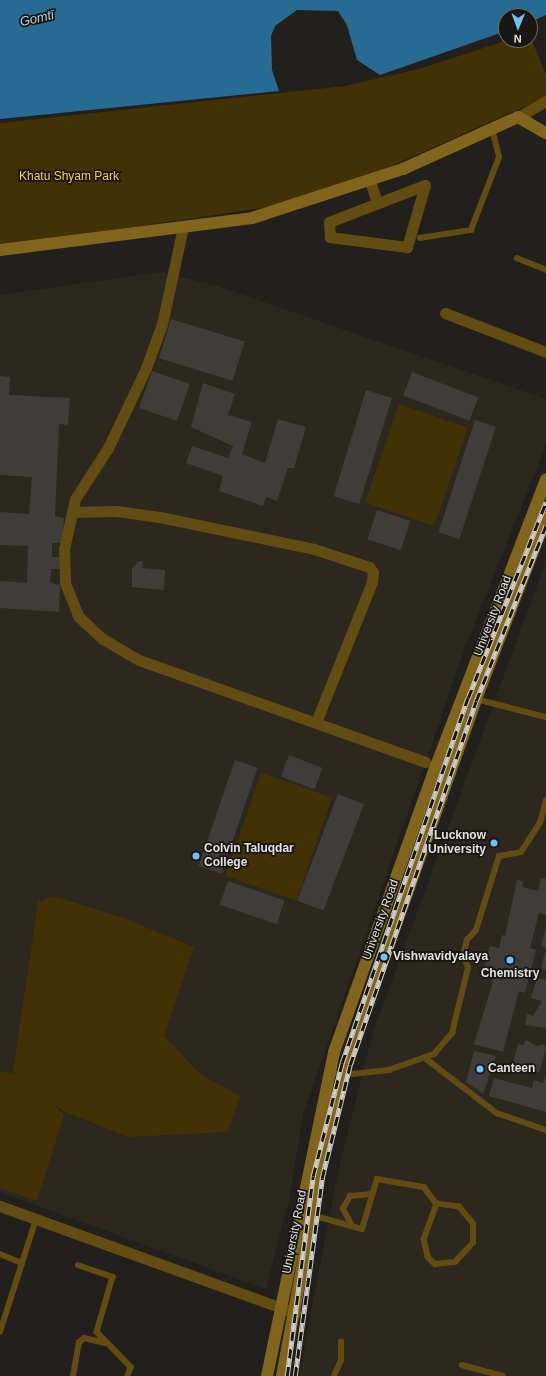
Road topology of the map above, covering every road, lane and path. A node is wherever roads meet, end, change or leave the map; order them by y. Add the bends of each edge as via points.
1 (546, 101) edge
2 (518, 117) junction
3 (492, 128) junction
4 (546, 133) edge
5 (370, 181) junction
6 (377, 202) junction
7 (183, 227) junction
8 (420, 238) dead end
9 (0, 250) edge
10 (517, 258) dead end
11 (546, 270) edge
12 (445, 313) dead end
13 (546, 352) edge
14 (546, 479) edge
15 (72, 512) junction
16 (546, 518) edge
17 (476, 699) junction
18 (546, 717) edge
19 (316, 722) junction
20 (430, 764) junction
21 (546, 801) edge
22 (425, 1058) junction
23 (329, 1071) junction
24 (343, 1075) junction
25 (546, 1130) edge
26 (372, 1194) junction
27 (437, 1204) junction
28 (0, 1206) edge
29 (312, 1215) junction
30 (36, 1219) junction
31 (352, 1226) junction
32 (0, 1254) edge
33 (22, 1263) junction
34 (78, 1265) dead end
35 (279, 1308) junction
36 (295, 1313) junction
37 (0, 1332) edge
38 (341, 1342) dead end
39 (106, 1343) junction
40 (462, 1365) dead end
41 (73, 1376) edge
42 (128, 1376) edge
43 (267, 1376) edge
44 (282, 1376) edge
45 (334, 1376) edge
46 (503, 1376) edge

1 - 2 street
2 - 3 main road
2 - 4 main road
3 - 5 main road
3 - 8 lane via 499,157 471,230
5 - 6 street
5 - 7 main road via 252,218
6 - 6 street via 329,222 330,237 407,247 425,184
7 - 9 main road
7 - 15 street via 162,324 146,368 108,448 75,499
10 - 11 lane
12 - 13 street
14 - 20 main road, University Road
15 - 19 street via 64,549 65,583 79,617 102,639 139,660
15 - 19 street via 116,511 160,517 314,549 369,568 373,572 372,582
16 - 17 main road, University Road
17 - 18 lane
17 - 24 main road, University Road
19 - 20 street
20 - 23 main road, University Road
21 - 22 lane via 540,823 521,852 499,856 476,930 463,955 468,968 452,1033 434,1054
22 - 24 lane via 389,1070
22 - 25 lane via 498,1114
23 - 24 lane
23 - 35 main road, University Road
24 - 29 main road, University Road via 325,1143
26 - 27 lane via 377,1179 424,1187
26 - 31 lane via 362,1229
26 - 31 lane via 350,1196 343,1209
27 - 27 lane via 424,1239 428,1257 435,1264 455,1262 473,1243 473,1224 459,1207
28 - 30 street
29 - 31 lane
29 - 36 main road, University Road
30 - 33 lane
30 - 35 street
32 - 33 lane
33 - 37 lane
34 - 39 lane via 112,1277 97,1332
35 - 36 street
35 - 43 main road, University Road
36 - 44 main road, University Road
38 - 45 lane via 342,1360
39 - 41 lane via 84,1338 79,1343
39 - 42 lane via 131,1367
40 - 46 lane

